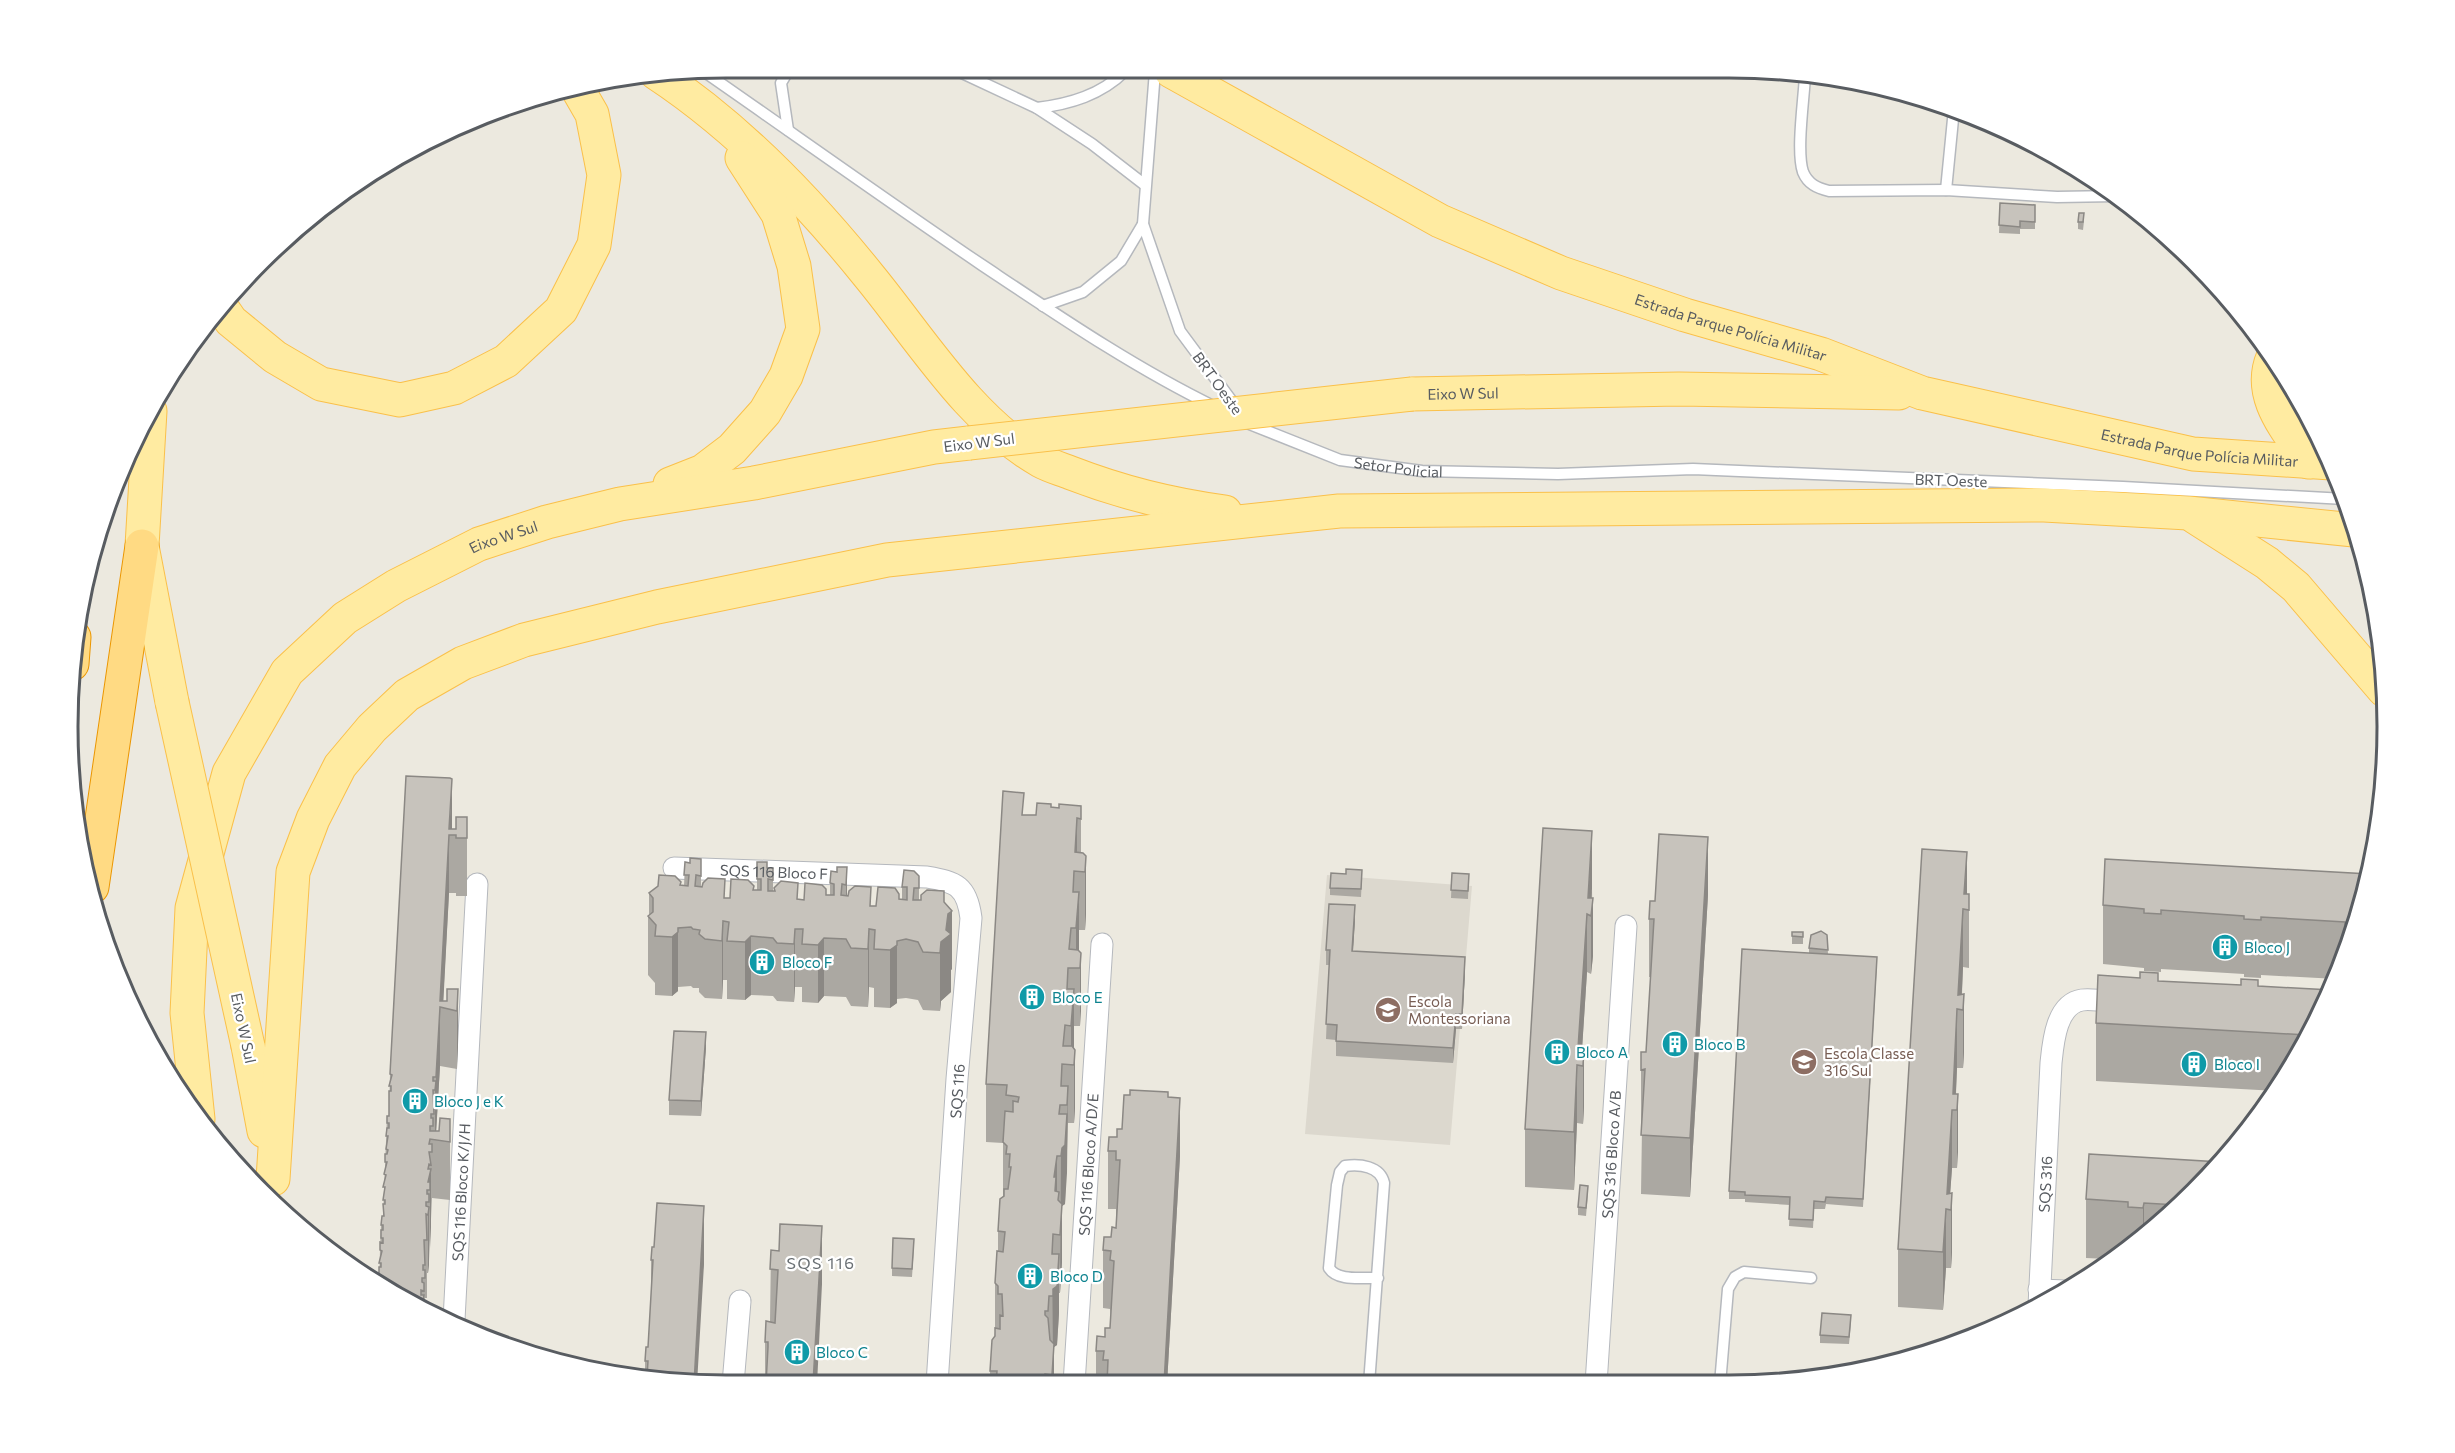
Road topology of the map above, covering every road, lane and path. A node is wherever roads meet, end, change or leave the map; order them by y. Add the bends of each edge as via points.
1 (784, 78) edge
2 (973, 78) edge
3 (1118, 78) edge
4 (1167, 78) edge
5 (1179, 78) edge
6 (679, 80) edge
7 (1805, 83) edge
8 (700, 86) edge
9 (581, 95) edge
10 (1037, 108) junction
11 (1953, 118) edge
12 (788, 130) junction
13 (1145, 185) junction
14 (1946, 190) junction
15 (2102, 196) edge
16 (1143, 224) junction
17 (1043, 306) junction
18 (226, 314) edge
19 (2270, 370) edge
20 (1922, 393) junction
21 (1248, 423) junction
22 (149, 433) edge
23 (2320, 462) edge
24 (1558, 474) joint
25 (2336, 499) edge
26 (620, 504) junction
27 (2188, 513) junction
28 (1268, 519) junction
29 (2346, 529) edge
30 (142, 546) junction
31 (2376, 680) edge
32 (674, 868) dead end
33 (94, 871) edge
34 (875, 874) joint
35 (477, 884) dead end
36 (1626, 926) dead end
37 (1102, 944) dead end
38 (2150, 1005) edge
39 (196, 1099) edge
40 (273, 1190) edge
41 (1378, 1278) junction
42 (1811, 1278) dead end
43 (2039, 1295) edge
44 (740, 1301) dead end
45 (454, 1315) edge
46 (734, 1375) edge
47 (938, 1375) edge
48 (1075, 1375) edge
49 (1370, 1375) edge
50 (1597, 1375) edge
51 (1721, 1375) edge

1 - 12 lane via 781,83
2 - 10 lane
3 - 10 lane via 1111,85 1066,104
4 - 13 lane, BRT Oeste
5 - 20 main road, Estrada Parque Polícia Militar via 1440,221 1561,273 1685,315 1821,354
6 - 8 main road
7 - 14 lane via 1801,153 1803,171 1815,187 1829,191
8 - 12 lane, BRT Oeste
8 - 26 main road via 778,214 794,266 803,329 786,376 765,412 732,449 703,471
8 - 28 main road via 826,224 942,371 996,428 1041,461 1099,484 1187,507
9 - 18 main road via 592,114 604,175 594,245 561,310 506,361 454,388 400,400 321,384 275,357
10 - 13 lane
11 - 14 lane
12 - 17 lane, BRT Oeste
13 - 16 lane, BRT Oeste
14 - 15 lane
16 - 17 lane, BRT Oeste via 1121,261 1083,292
16 - 21 lane, BRT Oeste via 1180,331
17 - 21 lane, BRT Oeste via 1176,388
19 - 23 main road via 2268,390 2273,407 2289,434
20 - 23 main road, Estrada Parque Polícia Militar via 2193,454
20 - 26 main road, Eixo W Sul, bridge via 1679,389 1412,394 934,447 754,483
21 - 24 lane, Setor Policial via 1340,460 1422,471
22 - 30 main road, Eixo W Sul
24 - 25 lane, BRT Oeste via 1693,469
26 - 39 main road, Eixo W Sul via 479,544 396,586 345,618 287,672 229,773 192,908 187,1013
27 - 28 main road via 2032,505 1339,511
27 - 29 main road
27 - 31 main road via 2267,563 2296,587
28 - 40 main road via 887,560 680,602 524,640 463,663 407,695 340,766 313,819 293,872
30 - 33 highway
30 - 40 main road, Eixo W Sul, bridge via 172,702 248,1046
32 - 34 street, SQS 116 Bloco F
34 - 47 street, SQS 116 via 948,881 966,895 971,918
35 - 45 street, SQS 116 Bloco K/J/H
36 - 50 street, SQS 316 Bloco A/B
37 - 48 street, SQS 116 Bloco A/D/E
38 - 43 street, SQS 316 via 2082,1000 2062,1014 2051,1063
41 - 41 lane via 1383,1177 1371,1168 1345,1166 1337,1185 1329,1268 1340,1276
41 - 49 lane
42 - 51 lane via 1744,1272 1735,1277 1728,1289
44 - 46 street

